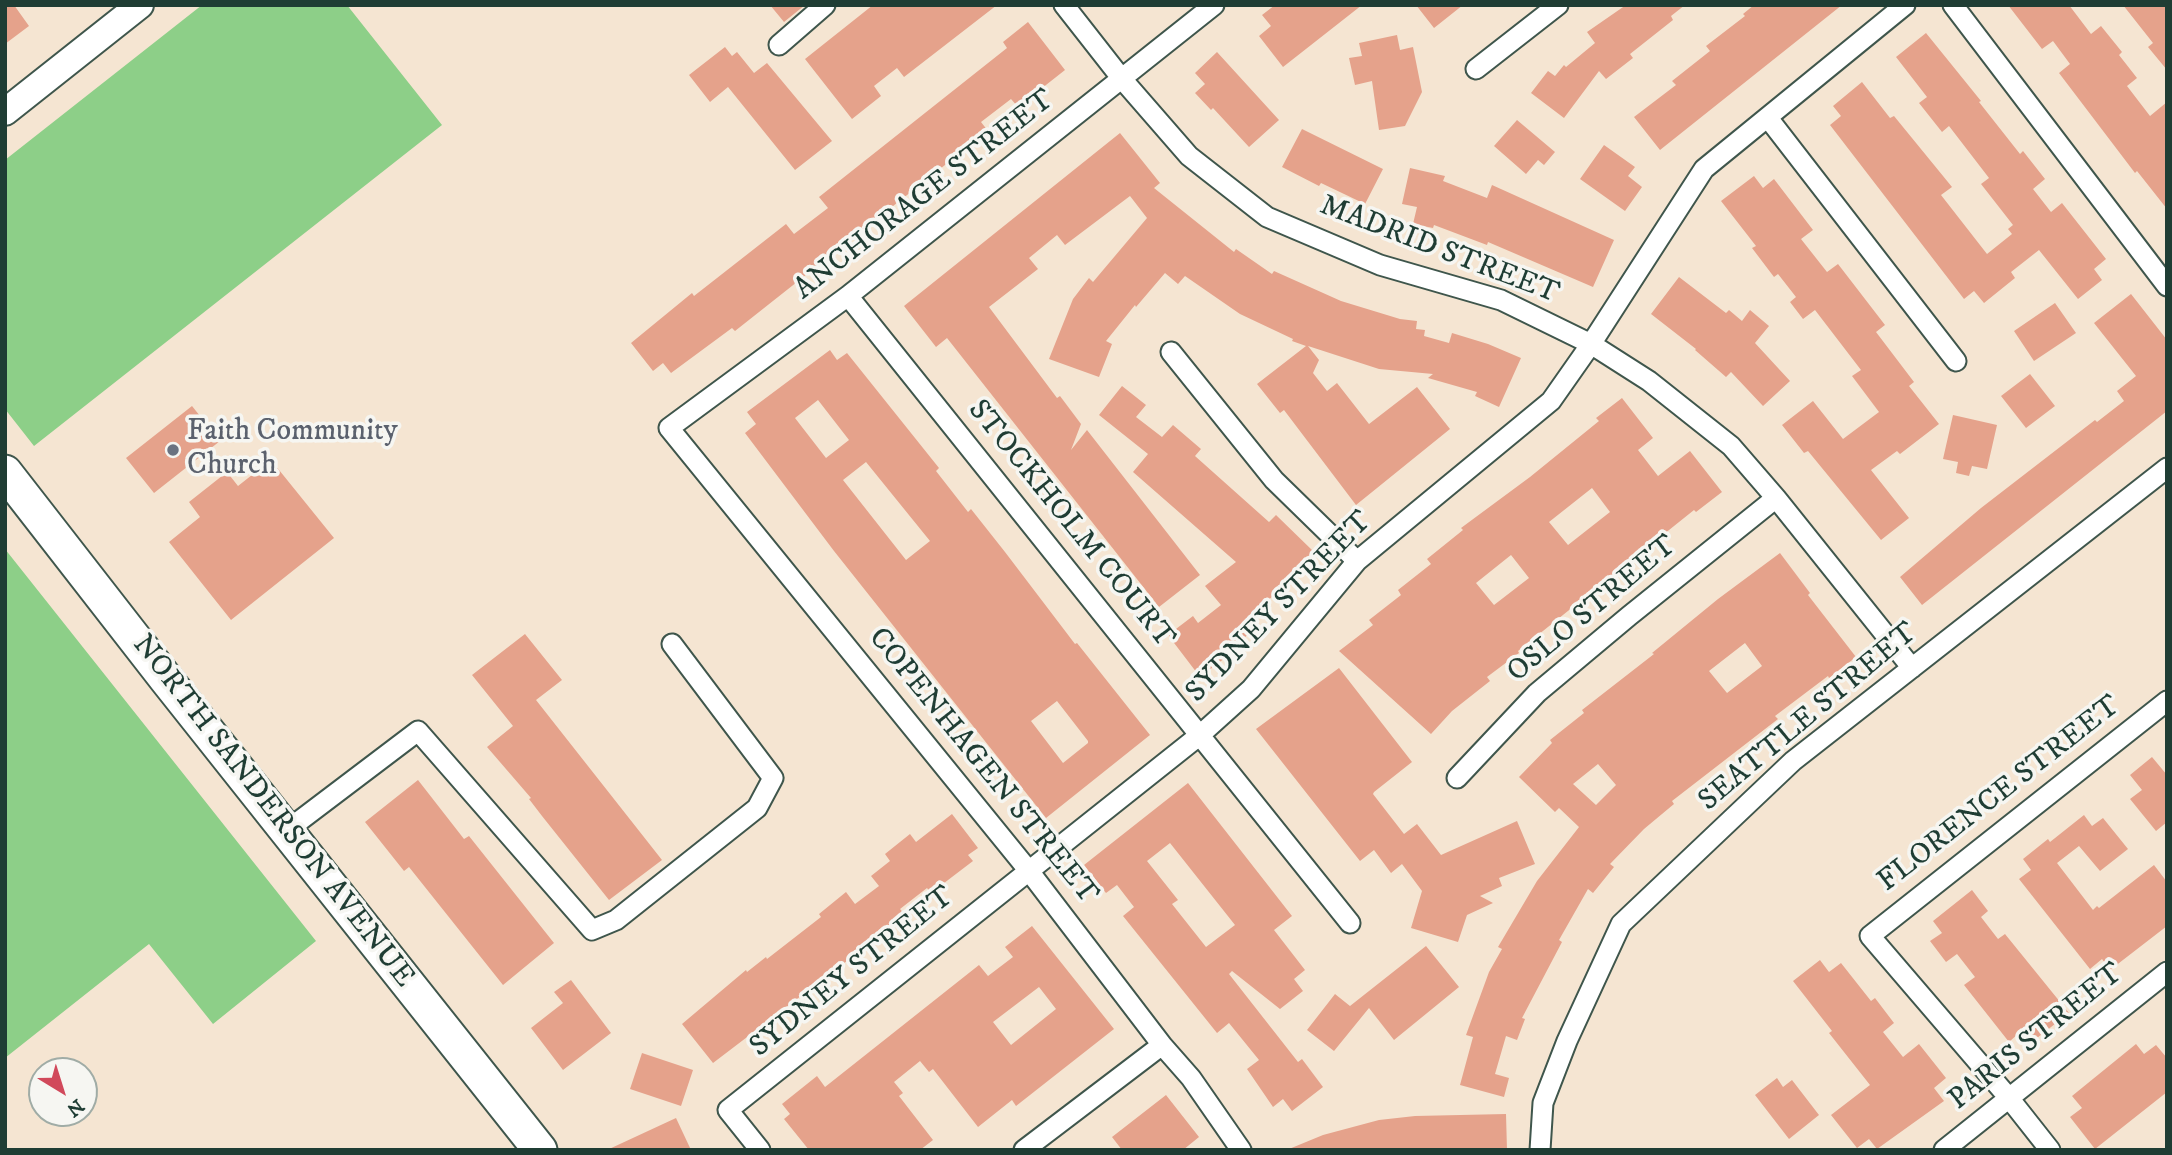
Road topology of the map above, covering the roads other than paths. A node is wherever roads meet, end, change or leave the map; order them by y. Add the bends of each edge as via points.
1 (140, 5) edge
2 (825, 5) edge
3 (1064, 5) edge
4 (1214, 5) edge
5 (1558, 5) edge
6 (1905, 5) edge
7 (1953, 5) edge
8 (779, 45) dead end
9 (1476, 69) dead end
10 (1122, 79) junction
11 (5, 112) edge
12 (1768, 118) junction
13 (2167, 286) edge
14 (848, 296) junction
15 (1591, 344) junction
16 (1171, 352) dead end
17 (1956, 361) dead end
18 (669, 428) joint
19 (2167, 468) edge
20 (5, 472) edge
21 (1776, 498) junction
22 (1357, 561) junction
23 (672, 644) dead end
24 (1912, 668) junction
25 (2167, 701) edge
26 (1200, 735) junction
27 (1457, 778) dead end
28 (286, 831) junction
29 (1029, 871) junction
30 (1350, 923) dead end
31 (2167, 972) edge
32 (1162, 1045) junction
33 (2009, 1098) junction
34 (540, 1150) edge
35 (760, 1150) edge
36 (1024, 1150) edge
37 (1241, 1150) edge
38 (1540, 1150) edge
39 (1944, 1150) edge
40 (2050, 1150) edge

1 - 11 main road
2 - 8 street
3 - 10 street, MADRID STREET
4 - 10 street, ANCHORAGE STREET
5 - 9 street
6 - 12 street, SYDNEY STREET
7 - 13 street
10 - 14 street, ANCHORAGE STREET
10 - 15 street, MADRID STREET via 1189,156 1267,217 1380,265 1501,300
12 - 15 street, SYDNEY STREET via 1704,169
12 - 17 street
14 - 18 street, ANCHORAGE STREET
14 - 26 street, STOCKHOLM COURT
15 - 21 street, MADRID STREET via 1648,381 1731,446
15 - 22 street, SYDNEY STREET via 1551,401
16 - 22 street via 1274,480
18 - 29 street, COPENHAGEN STREET
19 - 24 street, SEATTLE STREET
20 - 28 highway, NORTH SANDERSON AVENUE
21 - 24 street, MADRID STREET
21 - 27 street, OSLO STREET via 1537,693
22 - 26 street, SYDNEY STREET via 1251,689
23 - 28 street via 773,778 757,808 617,920 593,930 418,731
24 - 38 street, SEATTLE STREET via 1793,761 1621,924 1543,1103
25 - 33 street, FLORENCE STREET via 1870,936
26 - 29 street, SYDNEY STREET
26 - 30 street, STOCKHOLM COURT
28 - 34 highway, NORTH SANDERSON AVENUE
29 - 32 street, COPENHAGEN STREET
29 - 35 street, SYDNEY STREET via 729,1110
31 - 33 street, PARIS STREET
32 - 36 street
32 - 37 street, COPENHAGEN STREET
33 - 39 street, PARIS STREET
33 - 40 street

